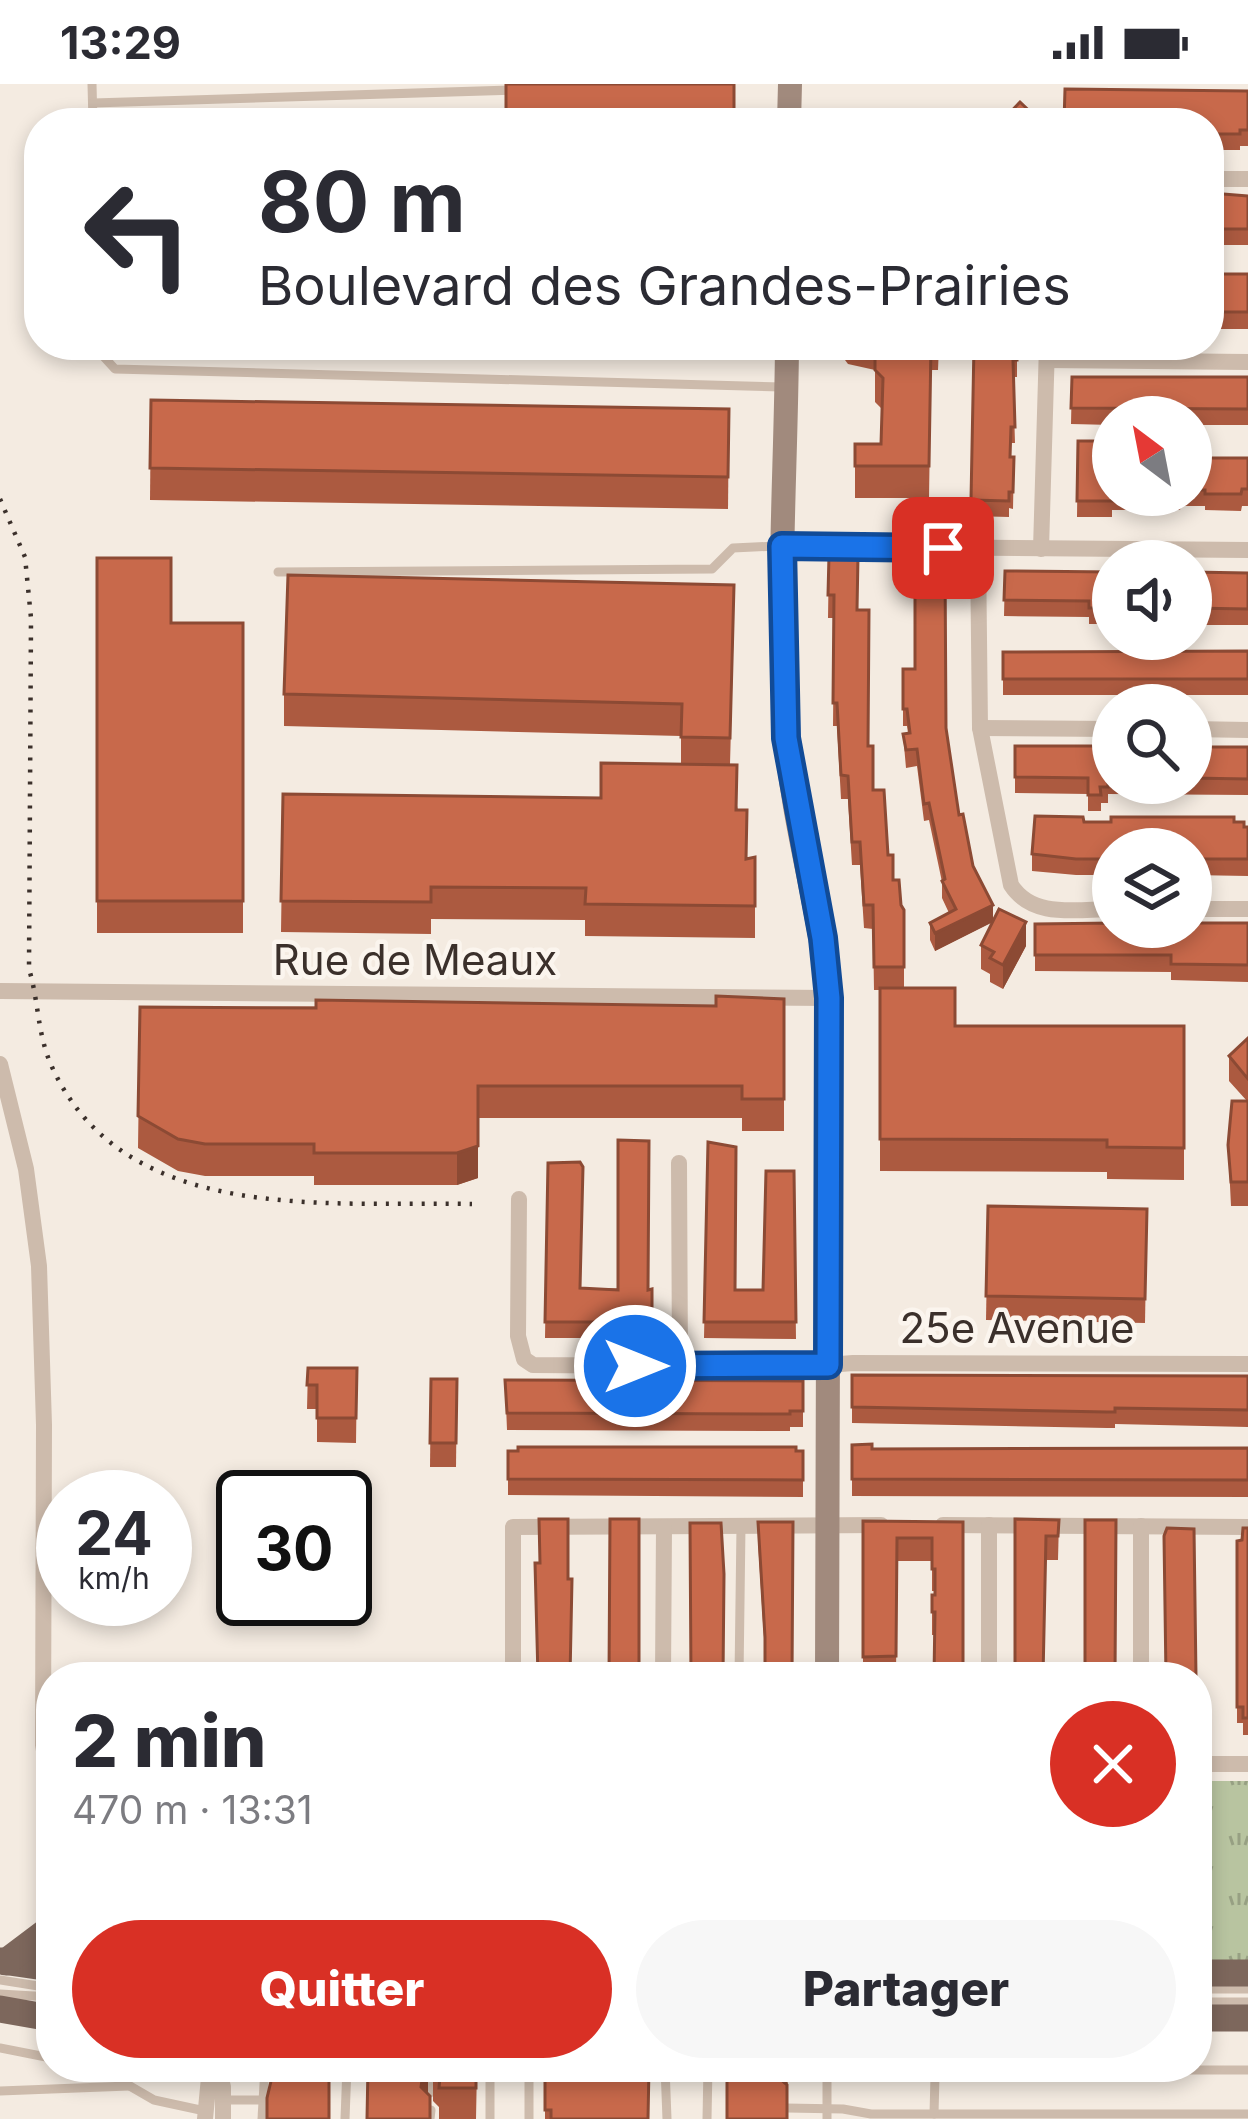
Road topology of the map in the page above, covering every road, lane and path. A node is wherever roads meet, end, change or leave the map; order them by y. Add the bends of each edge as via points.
1 (92, 84) edge
2 (530, 89) edge
3 (93, 103) junction
4 (93, 108) edge
5 (107, 360) edge
6 (787, 360) edge
7 (1047, 360) edge
8 (1203, 360) edge
9 (1248, 362) edge
10 (787, 387) junction
11 (782, 546) junction
12 (978, 549) junction
13 (1041, 550) junction
14 (1248, 550) edge
15 (278, 572) dead end
16 (980, 728) junction
17 (1092, 729) edge
18 (1212, 729) edge
19 (1248, 730) edge
20 (1092, 909) edge
21 (1212, 909) edge
22 (1248, 909) edge
23 (0, 992) edge
24 (829, 998) junction
25 (0, 1064) edge
26 (679, 1163) dead end
27 (519, 1199) dead end
28 (1248, 1364) edge
29 (828, 1365) junction
30 (680, 1366) junction
31 (893, 1525) edge
32 (917, 1525) edge
33 (989, 1525) junction
34 (740, 1526) junction
35 (828, 1526) junction
36 (1141, 1526) junction
37 (664, 1527) junction
38 (1248, 1527) edge
39 (43, 1662) edge
40 (513, 1662) edge
41 (663, 1662) edge
42 (739, 1662) edge
43 (827, 1662) edge
44 (989, 1662) edge
45 (1141, 1662) edge
46 (1212, 1764) edge
47 (1248, 1764) edge
48 (36, 1940) edge
49 (2, 1968) edge
50 (36, 1968) edge
51 (1212, 1973) edge
52 (1248, 1973) edge
53 (36, 1985) edge
54 (1212, 1989) edge
55 (1248, 1989) edge
56 (36, 1993) edge
57 (0, 1994) edge
58 (1212, 2002) edge
59 (1248, 2002) edge
60 (0, 2009) edge
61 (36, 2015) edge
62 (1212, 2018) edge
63 (1248, 2018) edge
64 (0, 2048) edge
65 (36, 2055) edge
66 (1212, 2071) edge
67 (1248, 2071) edge
68 (122, 2082) edge
69 (211, 2082) edge
70 (264, 2082) edge
71 (346, 2082) edge
72 (430, 2082) edge
73 (490, 2082) edge
74 (529, 2082) edge
75 (666, 2082) edge
76 (708, 2082) edge
77 (827, 2082) edge
78 (935, 2082) edge
79 (129, 2086) junction
80 (0, 2091) edge
81 (430, 2093) edge
82 (262, 2099) junction
83 (787, 2108) edge
84 (223, 2110) edge
85 (827, 2114) edge
86 (934, 2114) junction
87 (1248, 2114) edge
88 (205, 2115) edge
89 (864, 2116) edge
90 (262, 2119) edge
91 (345, 2119) edge
92 (490, 2119) edge
93 (529, 2119) edge
94 (668, 2119) edge
95 (707, 2119) edge

1 - 3 lane
2 - 3 lane
3 - 4 lane
5 - 10 lane via 115,369
6 - 10 main road
7 - 13 street
8 - 9 street
10 - 11 main road
11 - 12 street
11 - 15 lane via 733,548 712,569
11 - 24 main road via 786,738
12 - 13 street
12 - 16 street
13 - 14 street
16 - 17 street
16 - 20 street via 1005,869 1019,898 1040,909
18 - 19 street
21 - 22 street
23 - 24 street, Rue de Meaux
24 - 29 main road
25 - 39 street via 39,1266
26 - 30 street
27 - 30 street, 25e Avenue via 524,1359
28 - 29 street, 25e Avenue
29 - 30 street, 25e Avenue
29 - 35 main road
31 - 35 street
32 - 33 street
33 - 36 street
33 - 44 street
34 - 35 street
34 - 37 street
34 - 42 lane
35 - 43 main road
36 - 38 street
36 - 45 street
37 - 40 street via 513,1527
37 - 41 street
46 - 47 street
48 - 49 main road
49 - 50 main road
49 - 53 lane
51 - 52 main road
54 - 55 lane
56 - 57 lane
58 - 59 lane
60 - 61 main road
62 - 63 main road
64 - 65 lane
66 - 67 lane
68 - 79 lane
69 - 88 street
70 - 82 lane
71 - 91 lane
72 - 81 lane
73 - 92 lane
74 - 93 lane
75 - 94 lane
76 - 95 lane
77 - 85 lane
78 - 86 lane
79 - 80 lane
79 - 88 lane
82 - 84 lane
82 - 90 lane
83 - 85 lane
85 - 89 lane
86 - 87 lane
86 - 89 lane

